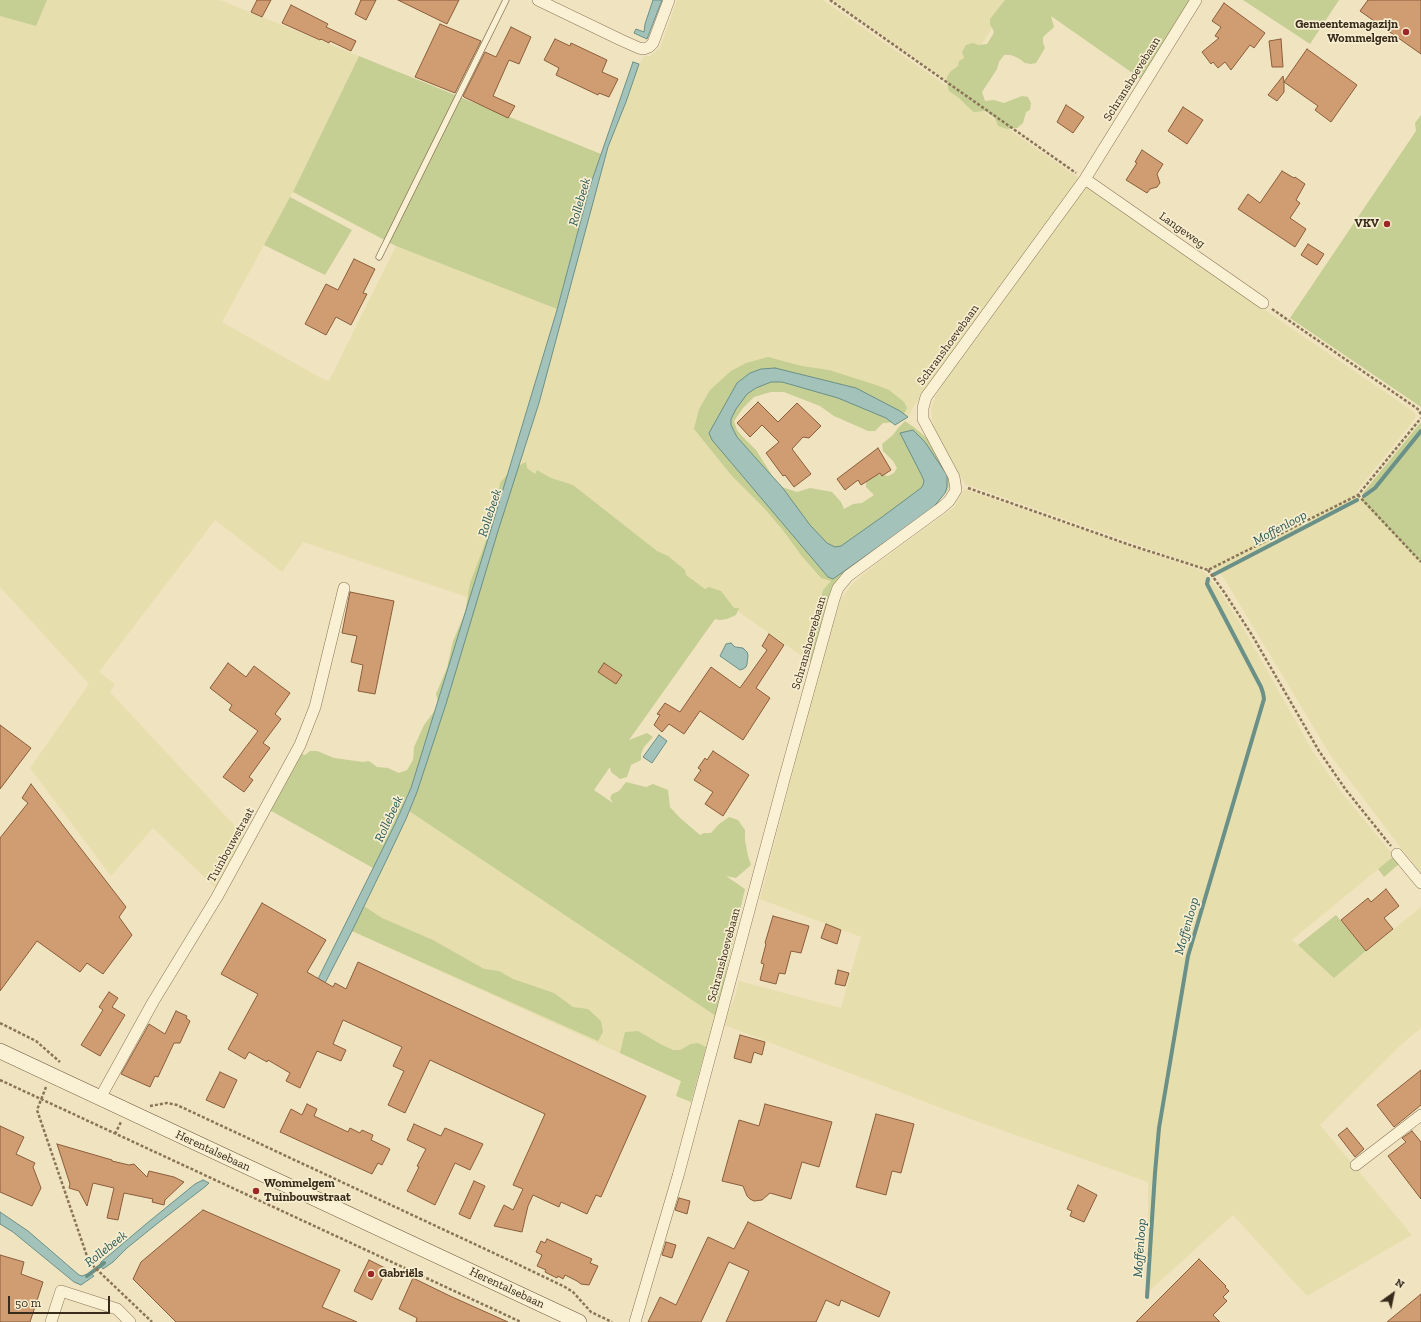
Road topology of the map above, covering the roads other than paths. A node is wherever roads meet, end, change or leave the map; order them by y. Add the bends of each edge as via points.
1 (506, 0) edge
2 (538, 0) edge
3 (669, 0) edge
4 (1196, 0) edge
5 (1085, 179) junction
6 (379, 257) dead end
7 (1263, 303) road end
8 (344, 588) dead end
9 (1397, 854) road end
10 (1421, 883) edge
11 (0, 1051) edge
12 (100, 1098) junction
13 (1421, 1115) edge
14 (1356, 1165) dead end
15 (51, 1322) edge
16 (130, 1322) edge
17 (578, 1322) edge
18 (635, 1322) edge

1 - 6 lane
2 - 3 street via 639,48 649,47 654,43
4 - 5 street, Schranshoevebaan
5 - 7 street, Langeweg
5 - 18 street, Schranshoevebaan via 926,397 923,419 956,484 956,490 949,502 848,576 838,588 678,1176
8 - 12 street, Tuinbouwstraat via 315,707 300,745 217,897 153,1002
9 - 10 street
11 - 12 main road, Herentalsebaan
12 - 17 main road, Herentalsebaan
13 - 14 street
15 - 16 street via 61,1290 117,1309

